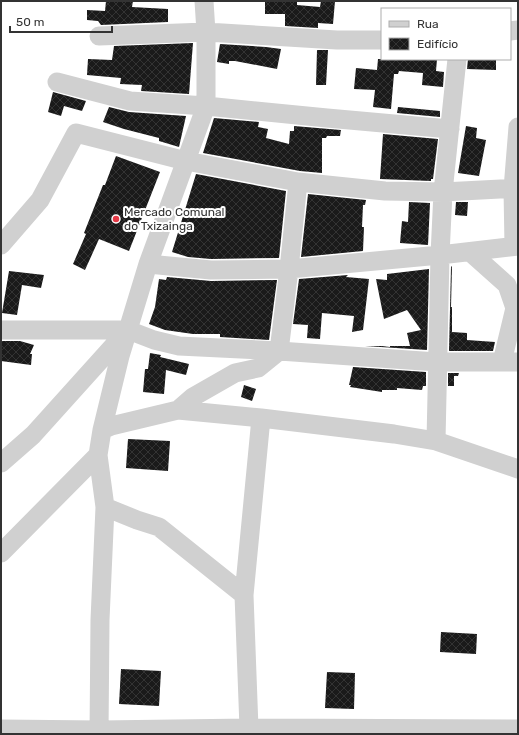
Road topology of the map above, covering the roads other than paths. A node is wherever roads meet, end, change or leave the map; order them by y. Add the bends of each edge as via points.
1 (204, 1) edge
2 (206, 32) junction
3 (99, 36) dead end
4 (381, 40) edge
5 (457, 60) edge
6 (57, 82) dead end
7 (206, 106) junction
8 (518, 127) edge
9 (450, 129) junction
10 (186, 161) junction
11 (298, 182) junction
12 (516, 188) edge
13 (443, 192) junction
14 (1, 245) edge
15 (516, 246) edge
16 (470, 252) junction
17 (440, 255) junction
18 (148, 264) junction
19 (289, 269) junction
20 (517, 313) edge
21 (1, 330) edge
22 (128, 330) junction
23 (279, 351) junction
24 (437, 362) junction
25 (510, 362) edge
26 (178, 410) junction
27 (261, 418) junction
28 (102, 430) junction
29 (436, 442) junction
30 (98, 455) junction
31 (1, 463) edge
32 (518, 469) edge
33 (105, 507) junction
34 (1, 553) edge
35 (244, 595) junction
36 (1, 729) edge
37 (518, 729) edge
38 (250, 731) edge
39 (99, 732) edge

1 - 2 street
2 - 3 street
2 - 4 street via 337,40
2 - 7 street
5 - 9 street
6 - 7 street via 130,101
7 - 9 street
7 - 10 street
8 - 12 street
9 - 13 street
10 - 11 street
10 - 14 street via 76,133 40,200
10 - 18 street
11 - 13 street via 384,191
11 - 19 street
12 - 13 street
12 - 15 street
13 - 17 street
15 - 16 street
16 - 17 street
16 - 20 street via 507,285
17 - 19 street
17 - 24 street
18 - 19 street via 211,270
18 - 22 street
19 - 23 street
20 - 25 street
21 - 22 street
22 - 23 street via 179,346
22 - 28 street
22 - 31 street via 33,435
23 - 24 street
23 - 26 street via 258,368 235,373 192,397
24 - 25 street
24 - 29 street
26 - 27 street
26 - 28 street
27 - 29 street via 394,434
27 - 35 street
28 - 30 street
29 - 32 street
30 - 33 street
30 - 34 street
33 - 35 street via 159,527
33 - 39 street
35 - 38 street
36 - 39 street
37 - 38 street
38 - 39 street

